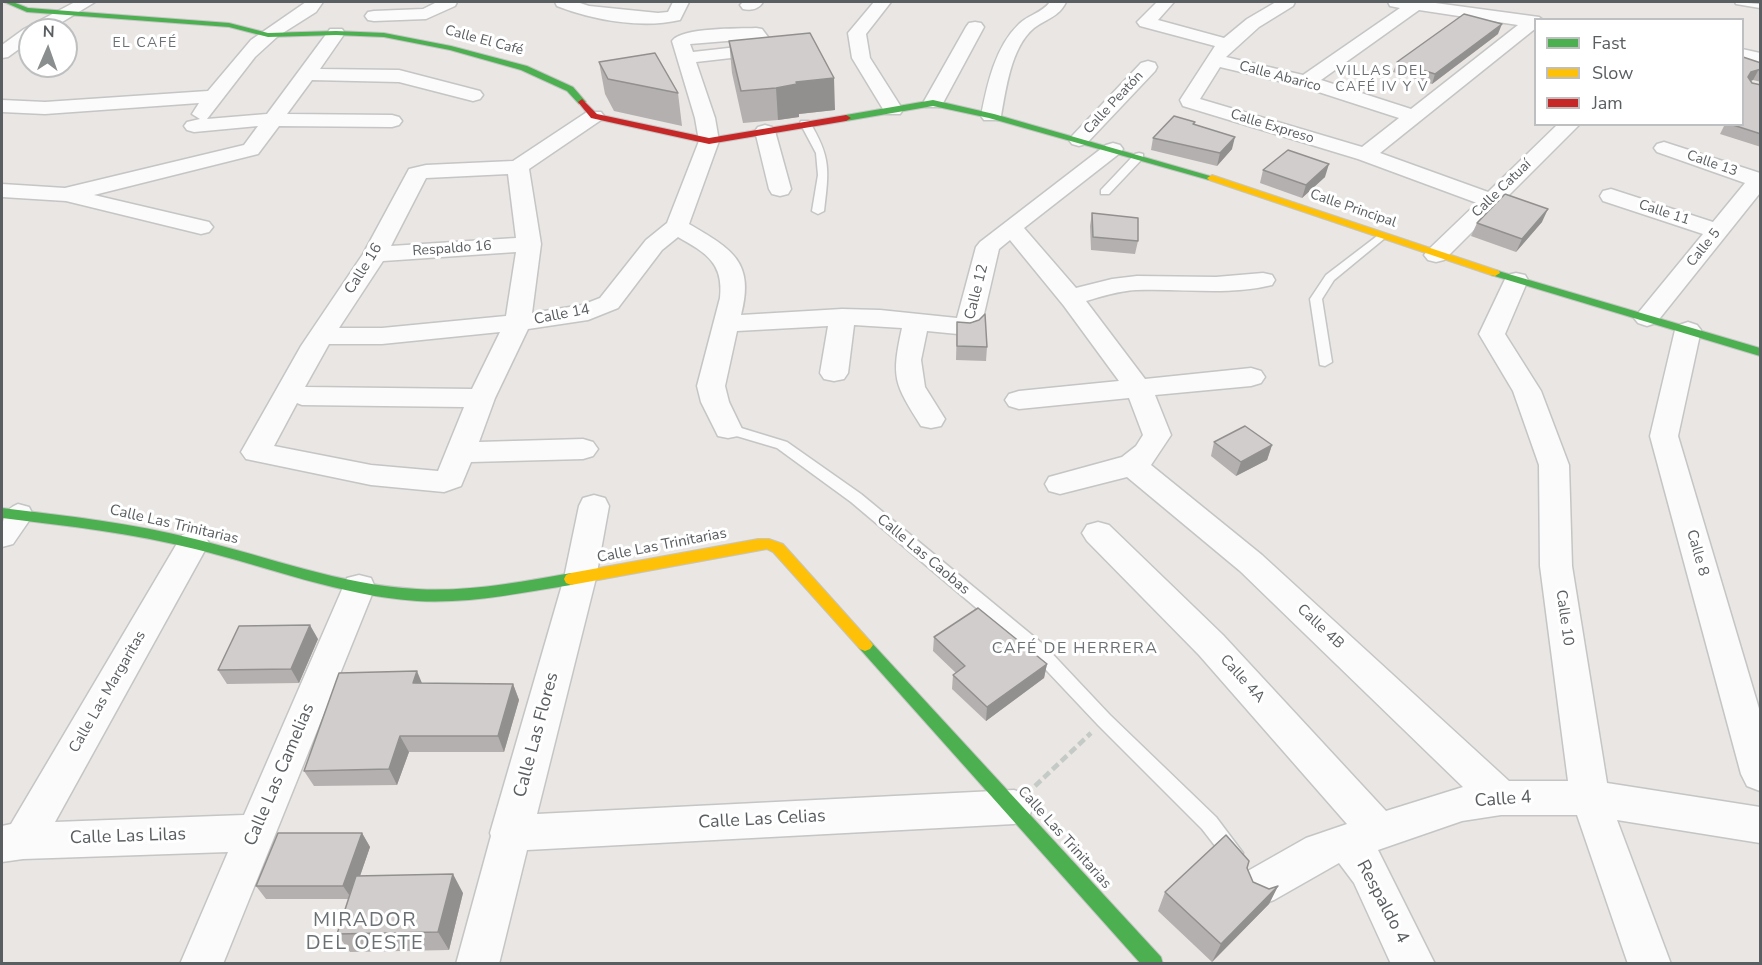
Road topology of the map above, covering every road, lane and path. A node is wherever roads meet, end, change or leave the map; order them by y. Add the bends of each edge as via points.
1 (8, 2) edge
2 (87, 2) edge
3 (315, 2) edge
4 (449, 2) edge
5 (563, 2) edge
6 (655, 2) edge
7 (681, 2) edge
8 (883, 2) edge
9 (1058, 2) edge
10 (1166, 2) edge
11 (1287, 2) edge
12 (1396, 2) edge
13 (1739, 2) edge
14 (1418, 4) junction
15 (1761, 6) edge
16 (379, 9) edge
17 (68, 12) junction
18 (645, 17) junction
19 (57, 18) edge
20 (1534, 22) edge
21 (975, 27) dead end
22 (336, 33) junction
23 (373, 34) junction
24 (268, 35) junction
25 (18, 42) edge
26 (1221, 52) junction
27 (2, 53) edge
28 (1744, 54) edge
29 (686, 58) dead end
30 (1761, 59) edge
31 (1148, 67) dead end
32 (304, 74) junction
33 (1306, 82) junction
34 (473, 95) dead end
35 (213, 96) junction
36 (933, 103) junction
37 (2, 106) edge
38 (893, 110) junction
39 (594, 116) junction
40 (991, 116) junction
41 (1414, 116) junction
42 (274, 121) junction
43 (392, 121) dead end
44 (805, 123) junction
45 (1568, 126) edge
46 (765, 131) junction
47 (1079, 140) junction
48 (709, 141) junction
49 (1664, 148) dead end
50 (1113, 149) junction
51 (1365, 155) junction
52 (1139, 156) junction
53 (518, 167) junction
54 (1760, 180) edge
55 (780, 189) dead end
56 (2, 190) edge
57 (1105, 192) dead end
58 (65, 195) junction
59 (1611, 196) dead end
60 (1490, 200) junction
61 (818, 211) dead end
62 (677, 226) junction
63 (1011, 226) junction
64 (201, 227) dead end
65 (1718, 231) junction
66 (1381, 236) junction
67 (529, 244) junction
68 (375, 254) junction
69 (1436, 255) junction
70 (1263, 280) dead end
71 (1516, 280) junction
72 (1072, 297) junction
73 (842, 317) junction
74 (1647, 318) junction
75 (916, 322) junction
76 (518, 323) junction
77 (727, 324) junction
78 (1688, 330) junction
79 (321, 336) junction
80 (1761, 351) edge
81 (1325, 362) dead end
82 (834, 373) dead end
83 (1251, 377) dead end
84 (1139, 389) junction
85 (302, 396) dead end
86 (481, 398) junction
87 (1019, 400) dead end
88 (931, 419) dead end
89 (728, 429) joint
90 (583, 449) dead end
91 (1132, 465) junction
92 (455, 466) junction
93 (1060, 484) dead end
94 (594, 507) dead end
95 (7, 521) edge
96 (1098, 534) dead end
97 (193, 543) junction
98 (580, 579) junction
99 (358, 587) junction
100 (1104, 720) junction
101 (1761, 774) edge
102 (1501, 798) junction
103 (1590, 798) junction
104 (1014, 807) junction
105 (1761, 825) edge
106 (255, 833) junction
107 (510, 833) junction
108 (1363, 837) junction
109 (12, 843) edge
110 (1253, 877) joint
111 (201, 963) edge
112 (477, 963) edge
113 (1154, 963) edge
114 (1414, 963) edge
115 (1650, 963) edge

1 - 17 street, Calle El Café via 27,10
2 - 17 street
3 - 24 street
4 - 16 street via 426,14
5 - 18 street via 586,11
6 - 18 street
7 - 18 street via 670,18
8 - 38 street via 857,33 861,58
9 - 40 street via 1052,11 1025,27 1013,46 997,81
10 - 26 street, Calle Abarico via 1146,22
11 - 26 street, Calle Expreso via 1253,23
12 - 14 street
13 - 15 lane
14 - 20 street
14 - 33 street
16 - 23 street via 367,27
17 - 19 street
17 - 24 street, Calle El Café via 229,25
20 - 41 street
21 - 36 street
22 - 23 street, Calle El Café
22 - 24 street, Calle El Café
22 - 32 street
23 - 39 street, Calle El Café via 451,48 524,69 570,89
24 - 35 street
25 - 27 street
26 - 33 street, Calle Abarico
26 - 51 street, Calle Expreso via 1190,102
28 - 30 street
29 - 48 street
31 - 47 street, Calle Peatón
32 - 34 street via 399,76
32 - 42 street
33 - 41 street, Calle Abarico
35 - 37 street via 45,108
35 - 42 street via 194,126
36 - 38 street
36 - 40 street, Calle Principal
38 - 44 street
39 - 48 street
39 - 53 street
40 - 47 street, Calle Principal
41 - 51 street
42 - 43 street
42 - 58 street via 251,150
44 - 46 street
44 - 61 lane via 821,153 823,176
45 - 60 street, Calle Catuaí
46 - 48 street
46 - 55 street
47 - 50 street, Calle Principal
48 - 62 street, Calle 14
49 - 54 street, Calle 13
50 - 52 street, Calle Principal
50 - 63 street, Calle 12
51 - 60 street, Calle Expreso
52 - 57 lane
52 - 66 street, Calle Principal
53 - 67 street
53 - 68 street, Calle 16 via 417,174
54 - 65 street, Calle 5
56 - 58 street
58 - 64 street
59 - 65 street, Calle 11
60 - 69 street, Calle Catuaí
62 - 76 street, Calle 14 via 654,245 609,303 588,312
62 - 77 street, Calle Las Caobas via 701,238 729,264 735,277
63 - 72 street
63 - 75 street, Calle 12 via 988,248 968,327
65 - 74 street, Calle 5
66 - 69 street, Calle Principal
66 - 81 lane via 1330,278 1316,299
67 - 68 street, Respaldo 16
67 - 76 street
68 - 79 street, Calle 16
69 - 71 street, Calle Principal
70 - 72 street via 1214,285 1108,286
71 - 74 street, Calle Principal
71 - 103 street, Calle 10 via 1492,334 1527,391 1554,465 1556,566
72 - 84 street
73 - 75 street, Calle 12
73 - 77 street, Calle 12
73 - 82 street
74 - 78 street, Calle Principal
75 - 88 street via 908,360 911,387
76 - 79 street, Calle 14 via 382,336
76 - 86 street
77 - 89 street, Calle Las Caobas via 711,388
78 - 80 street, Calle Principal
78 - 101 street, Calle 8 via 1664,436
79 - 92 street, Calle 16 via 257,449 259,454 371,475 444,482
83 - 84 street
84 - 87 street
84 - 91 street via 1157,435 1146,453
85 - 86 street
86 - 92 street
89 - 100 lane, Calle Las Caobas via 782,445 856,498 1038,650
90 - 92 street
91 - 93 street
91 - 102 street, Calle 4B via 1251,563
94 - 98 street, Calle Las Flores
95 - 97 street, Calle Las Trinitarias via 123,528
96 - 108 street, Calle 4A via 1216,650
97 - 99 street, Calle Las Trinitarias
97 - 109 street, Calle Las Margaritas
98 - 99 street, Calle Las Trinitarias via 444,596
98 - 104 street, Calle Las Trinitarias via 758,544 778,548
98 - 107 street, Calle Las Flores
99 - 106 street, Calle Las Camelias
100 - 104 path
100 - 110 lane, Calle Las Caobas via 1209,823
102 - 103 street, Calle 4
102 - 108 street, Calle 4 via 1462,804
103 - 105 street, Calle 4
103 - 115 street, Calle 10
104 - 107 street, Calle Las Celias
104 - 113 street, Calle Las Trinitarias
106 - 109 street, Calle Las Lilas
106 - 111 street, Calle Las Camelias
107 - 112 street, Calle Las Flores
108 - 110 street, Calle 4
108 - 114 street, Respaldo 4 via 1368,870

